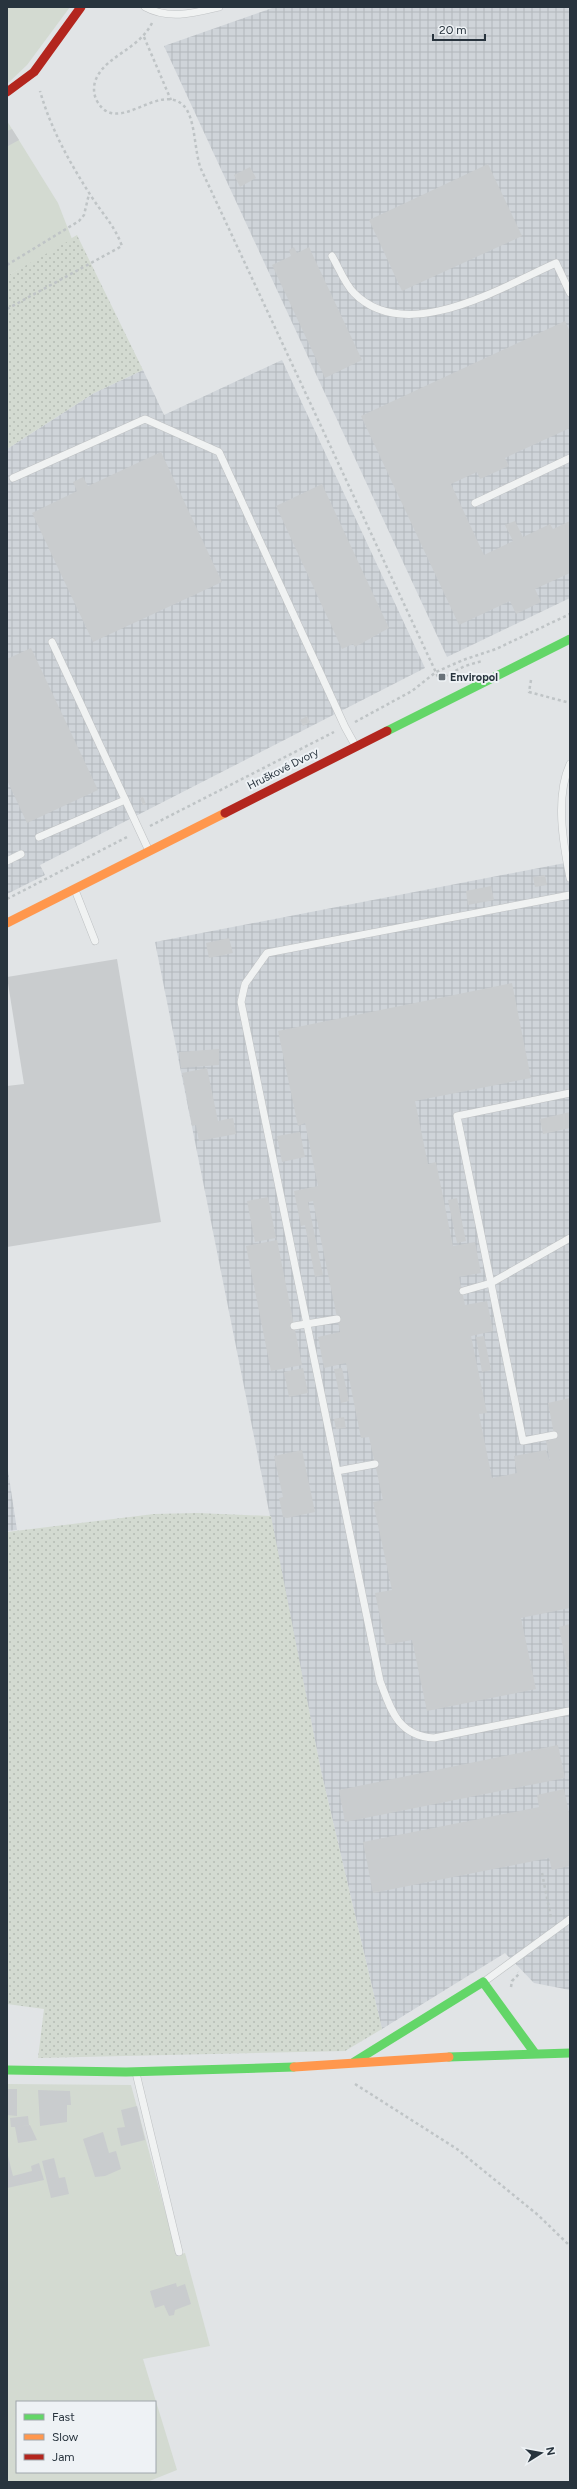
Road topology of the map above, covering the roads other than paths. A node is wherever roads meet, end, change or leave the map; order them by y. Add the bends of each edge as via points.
1 (81, 7) edge
2 (145, 7) edge
3 (219, 7) edge
4 (7, 92) edge
5 (332, 256) dead end
6 (570, 293) edge
7 (570, 458) edge
8 (13, 478) dead end
9 (475, 503) dead end
10 (570, 639) edge
11 (52, 642) dead end
12 (355, 745) junction
13 (570, 764) edge
14 (125, 800) junction
15 (39, 838) dead end
16 (150, 852) junction
17 (21, 854) dead end
18 (7, 861) edge
19 (570, 878) edge
20 (74, 888) junction
21 (570, 895) edge
22 (7, 923) edge
23 (95, 941) dead end
24 (570, 1093) edge
25 (570, 1238) edge
26 (491, 1283) junction
27 (463, 1291) dead end
28 (336, 1319) dead end
29 (307, 1323) junction
30 (294, 1326) dead end
31 (554, 1435) dead end
32 (375, 1464) dead end
33 (337, 1471) junction
34 (570, 1712) edge
35 (570, 1919) edge
36 (483, 1982) junction
37 (534, 2052) junction
38 (570, 2052) edge
39 (351, 2064) junction
40 (7, 2070) edge
41 (136, 2071) junction
42 (179, 2252) dead end

1 - 4 street via 34,72
2 - 3 lane via 158,14 177,15
5 - 6 lane via 353,292 374,308 398,315 416,316 465,304 556,263
7 - 9 lane
8 - 12 lane via 145,419 219,452
10 - 12 street, Hruškové Dvory
11 - 14 lane
12 - 16 street, Hruškové Dvory
13 - 19 lane via 566,774 561,825
14 - 15 lane
14 - 16 lane
16 - 20 street, Hruškové Dvory
17 - 18 lane
20 - 22 street, Hruškové Dvory
20 - 23 lane
21 - 29 lane via 267,953 245,984 241,1002
24 - 26 lane via 457,1116
25 - 26 lane
26 - 27 lane
26 - 31 lane via 523,1441
28 - 29 lane
29 - 30 lane
29 - 33 lane
32 - 33 lane
33 - 34 lane via 380,1681 392,1713 407,1730 420,1737 434,1738
35 - 36 lane
36 - 37 street
36 - 39 street
37 - 38 street
37 - 39 street
39 - 41 street
40 - 41 street
41 - 42 lane

